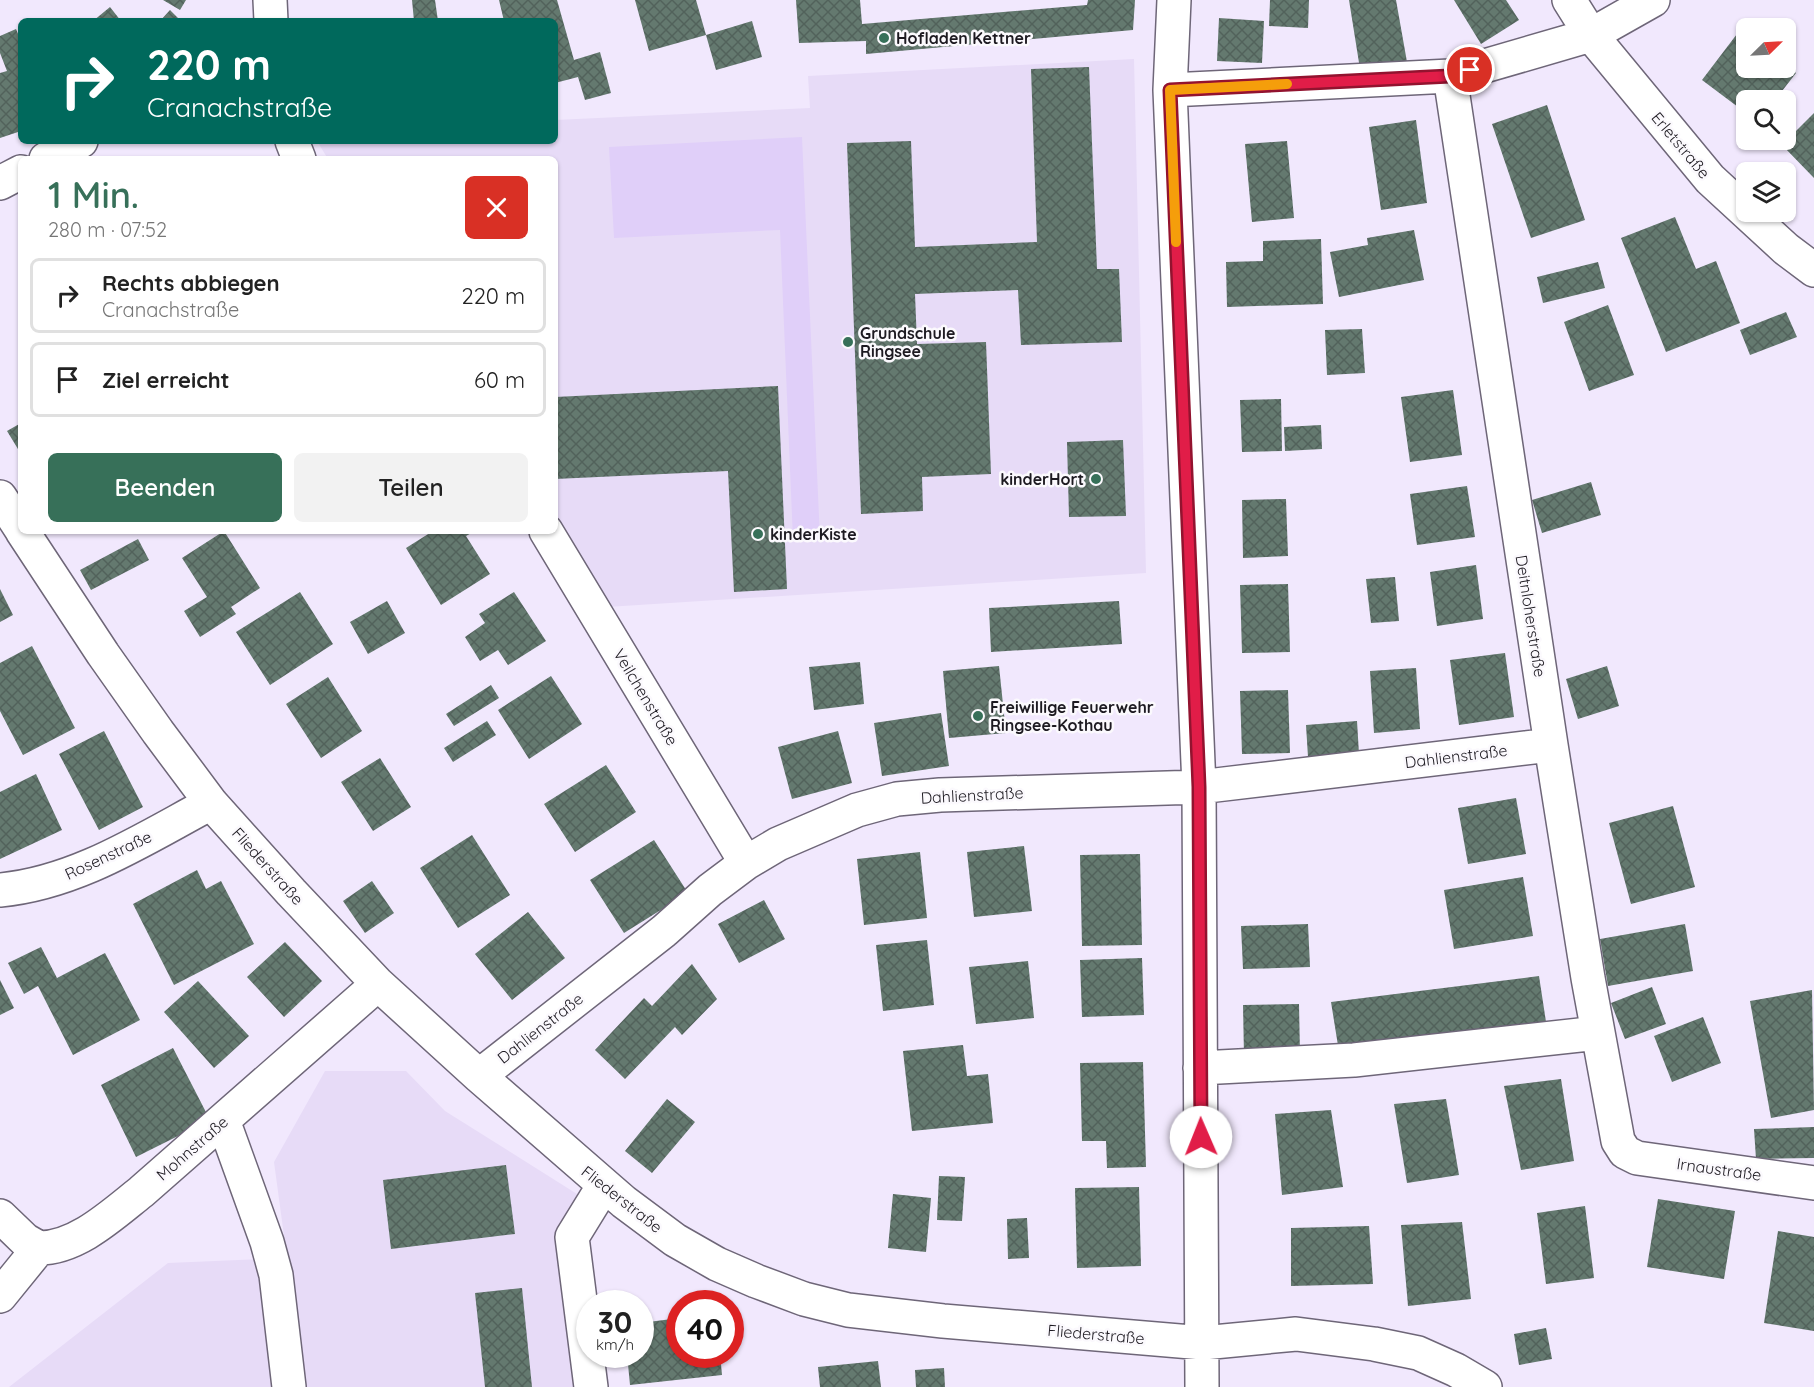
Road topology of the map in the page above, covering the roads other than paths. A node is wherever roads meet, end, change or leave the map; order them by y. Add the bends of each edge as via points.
1 (270, 0) edge
2 (1174, 0) edge
3 (1569, 0) edge
4 (1653, 0) edge
5 (272, 18) edge
6 (1591, 35) junction
7 (1450, 76) junction
8 (1170, 90) junction
9 (75, 144) edge
10 (52, 156) edge
11 (18, 174) edge
12 (0, 183) edge
13 (1814, 270) edge
14 (0, 497) edge
15 (18, 524) edge
16 (25, 534) edge
17 (548, 534) edge
18 (1551, 745) junction
19 (1199, 787) junction
20 (212, 803) junction
21 (746, 863) junction
22 (0, 890) edge
23 (378, 984) junction
24 (1598, 1033) junction
25 (1200, 1068) junction
26 (478, 1076) junction
27 (224, 1120) junction
28 (1625, 1152) joint
29 (1814, 1184) edge
30 (604, 1185) junction
31 (0, 1216) edge
32 (39, 1248) junction
33 (0, 1296) edge
34 (1203, 1343) junction
35 (289, 1387) edge
36 (591, 1387) edge
37 (1202, 1387) edge
38 (1485, 1387) edge

1 - 5 street
2 - 8 street
3 - 6 street, Erletstraße
4 - 6 street
6 - 7 street
6 - 13 street, Erletstraße via 1710,179
7 - 8 street
7 - 18 street, Deitnloherstraße
8 - 19 street
9 - 10 street
11 - 12 street
14 - 15 street, Fliederstraße
16 - 20 street, Fliederstraße via 103,654
17 - 21 street, Veilchenstraße
18 - 19 street, Dahlienstraße
18 - 24 street, Deitnloherstraße
19 - 21 street, Dahlienstraße via 897,799 813,828
19 - 25 street
20 - 22 street, Rosenstraße via 60,878
20 - 23 street, Fliederstraße
21 - 26 street, Dahlienstraße
23 - 26 street, Fliederstraße
23 - 27 street, Mohnstraße
24 - 25 street via 1354,1060
24 - 28 street, Deitnloherstraße via 1618,1141
25 - 34 street
26 - 30 street, Fliederstraße
27 - 32 street, Mohnstraße via 110,1216 68,1243
27 - 35 street via 276,1275
28 - 29 street, Irnaustraße via 1637,1158
30 - 34 street, Fliederstraße via 692,1250 804,1299 848,1310 943,1321
30 - 36 street via 572,1237
31 - 32 street
32 - 33 street
34 - 37 street
34 - 38 street, Fliederstraße via 1296,1334 1374,1344 1418,1353

